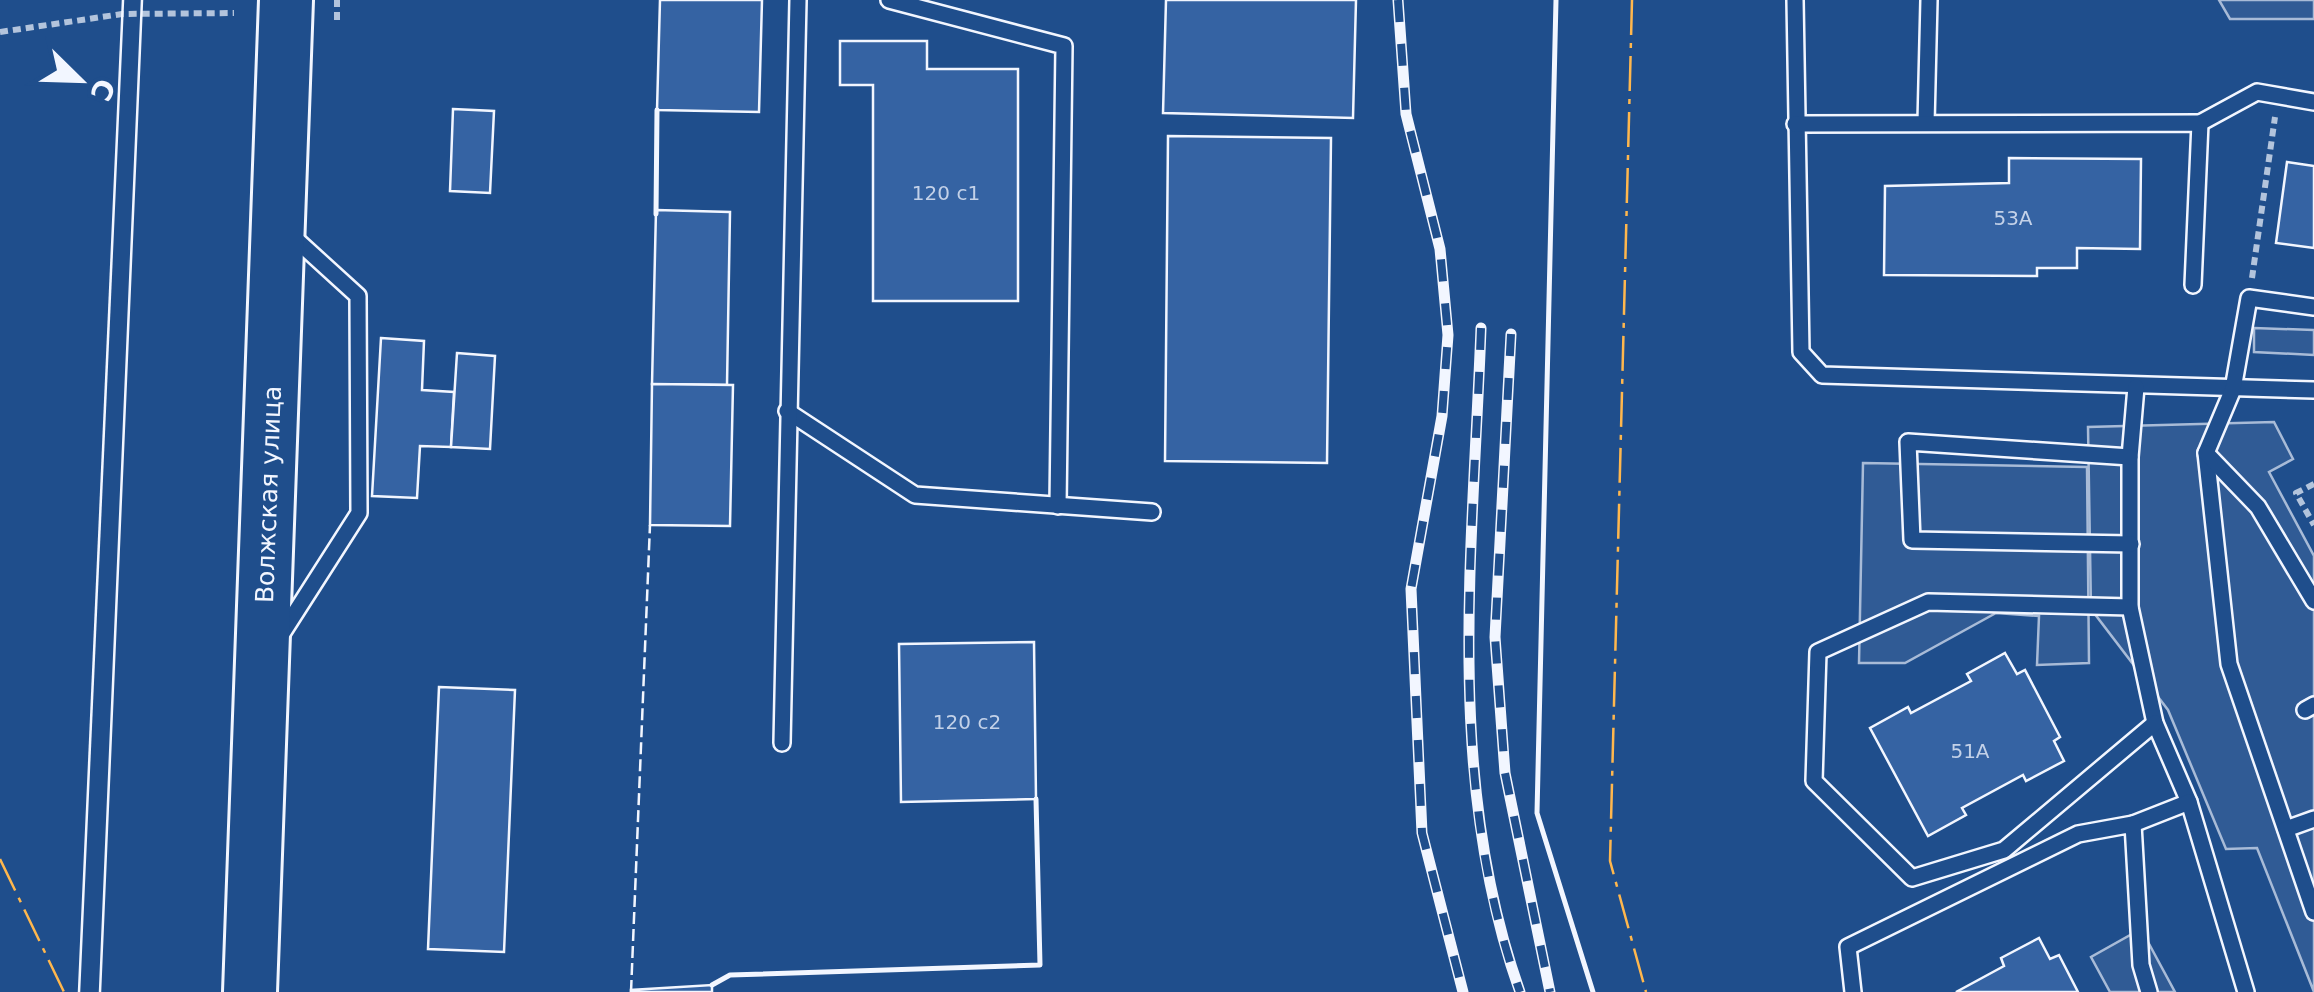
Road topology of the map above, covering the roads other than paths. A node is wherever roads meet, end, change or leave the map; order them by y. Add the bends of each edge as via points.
1 (286, 0) edge
2 (798, 0) edge
3 (889, 0) edge
4 (1795, 0) edge
5 (1929, 0) edge
6 (2314, 102) edge
7 (1926, 123) junction
8 (2200, 123) junction
9 (1795, 124) junction
10 (277, 222) junction
11 (2193, 285) dead end
12 (2314, 307) edge
13 (2136, 387) junction
14 (2233, 389) junction
15 (2314, 390) edge
16 (787, 412) junction
17 (2206, 453) junction
18 (2130, 457) junction
19 (1058, 506) junction
20 (1152, 512) dead end
21 (2131, 544) junction
22 (2314, 601) edge
23 (2130, 607) junction
24 (260, 668) junction
25 (2155, 723) junction
26 (782, 743) dead end
27 (2189, 802) junction
28 (2314, 819) edge
29 (2132, 824) junction
30 (2286, 829) junction
31 (2313, 907) edge
32 (250, 992) edge
33 (1852, 992) edge
34 (2150, 992) edge
35 (2246, 992) edge

1 - 10 main road, Волжская улица
2 - 16 lane
3 - 19 lane via 1064,46
4 - 9 lane
5 - 7 lane
6 - 8 lane via 2257,92
7 - 8 lane
7 - 9 lane
8 - 11 lane
9 - 13 lane via 1800,352 1822,375
10 - 24 main road, Волжская улица
10 - 24 lane via 358,296 359,513
12 - 14 lane via 2249,298
13 - 14 lane
13 - 18 lane
14 - 15 lane
14 - 17 lane
16 - 19 lane via 914,495
16 - 26 lane
17 - 22 lane via 2258,508
17 - 30 lane via 2228,664
18 - 21 lane
18 - 21 lane via 1908,442 1912,540
19 - 20 lane
21 - 23 lane
23 - 25 lane
23 - 25 lane via 1928,602 1818,652 1814,781 1912,878 2004,850
24 - 32 main road, Волжская улица
25 - 27 lane
27 - 29 lane
27 - 35 lane
28 - 30 lane
29 - 33 lane via 2078,834 1848,947
29 - 34 lane via 2141,965
30 - 31 lane

